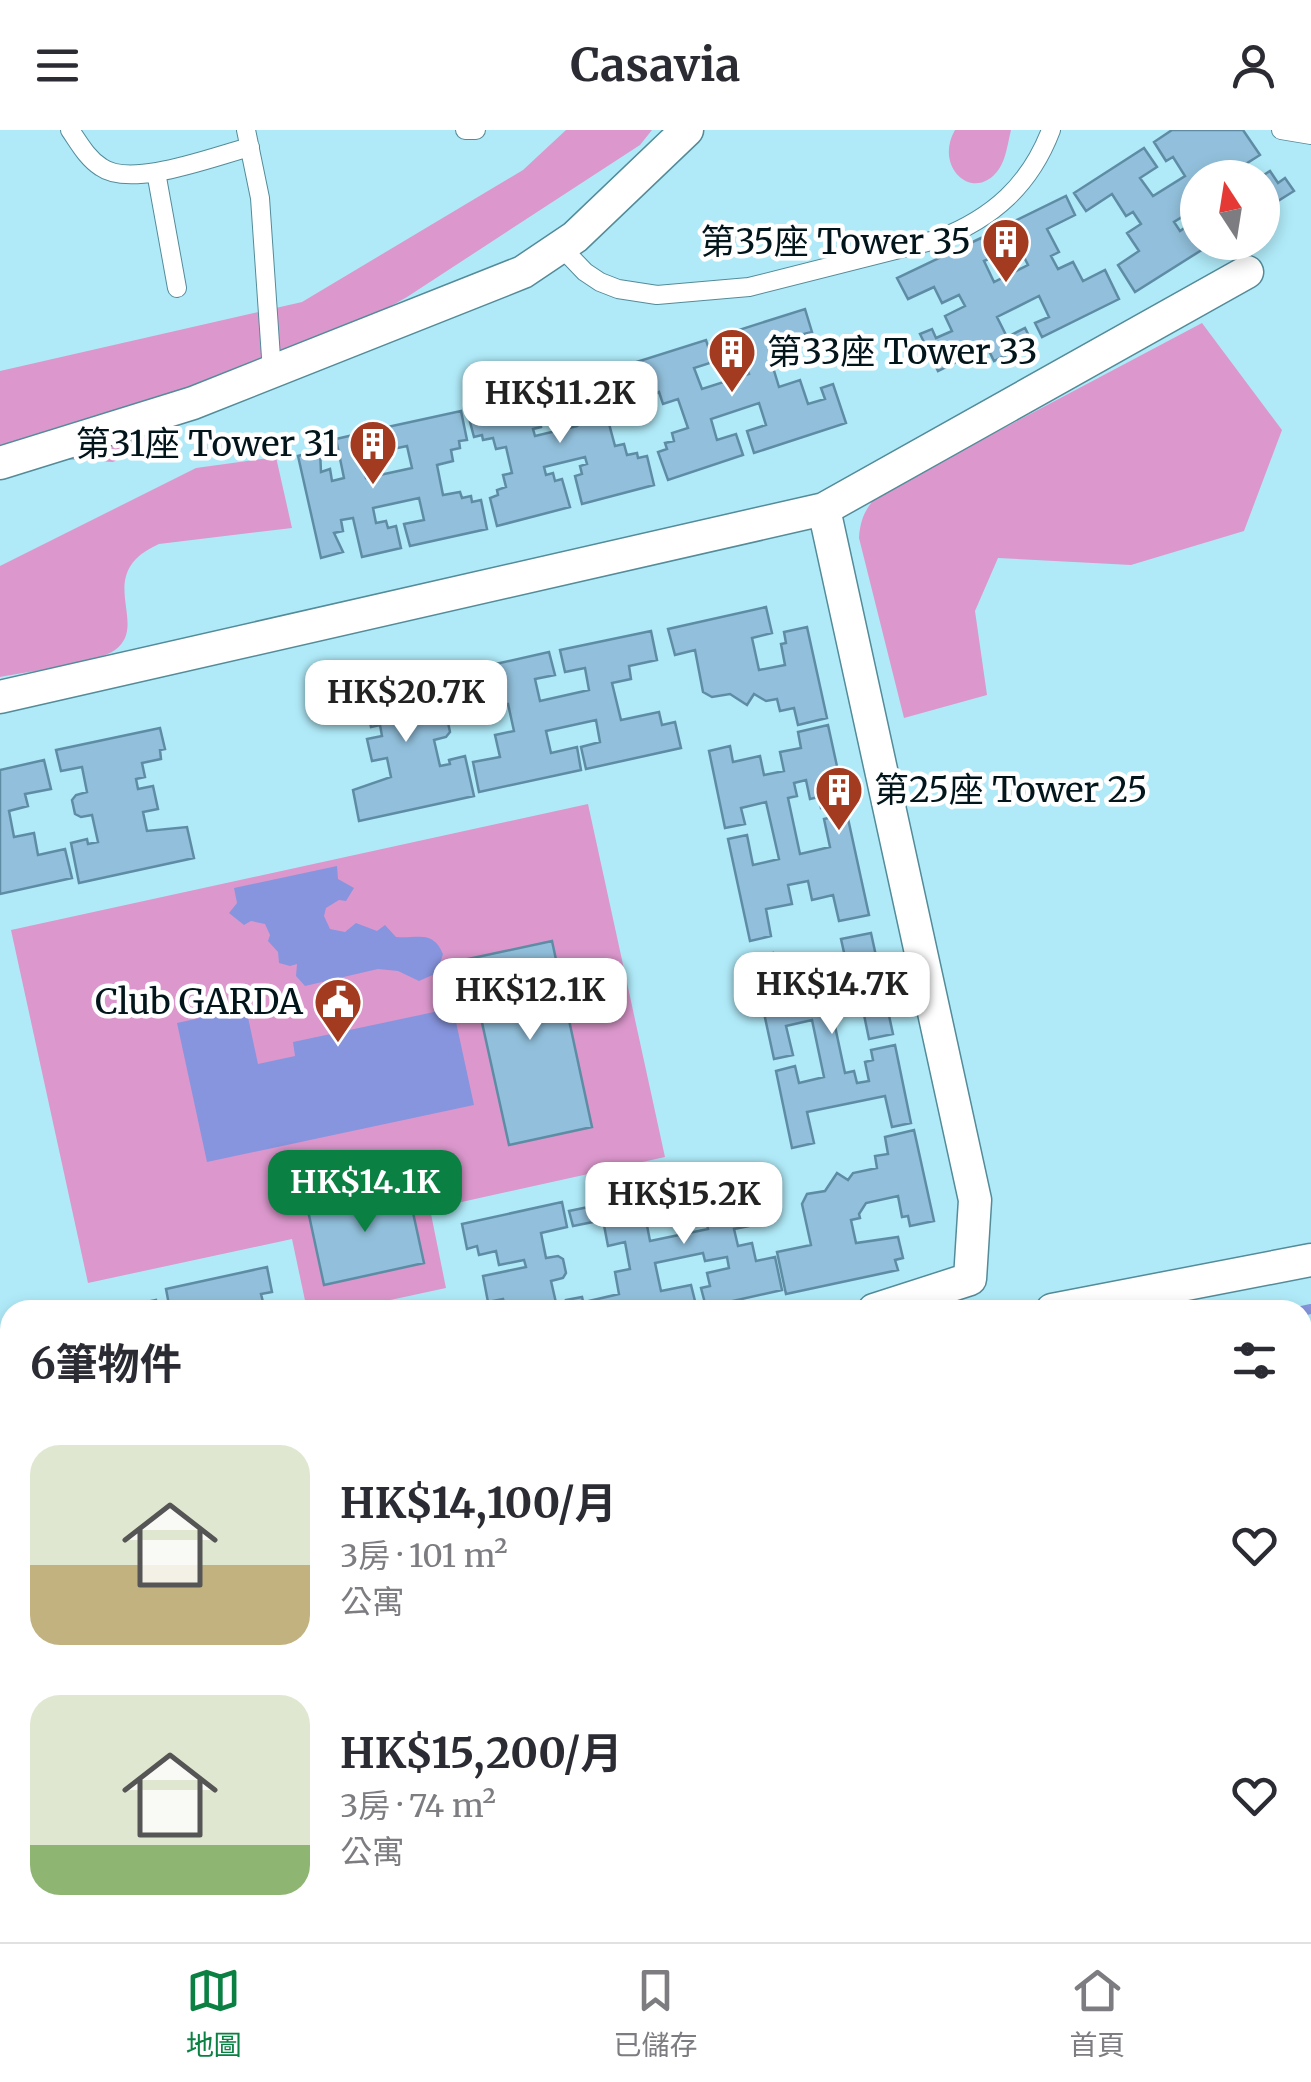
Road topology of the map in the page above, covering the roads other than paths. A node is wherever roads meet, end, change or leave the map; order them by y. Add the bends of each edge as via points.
1 (70, 130) edge
2 (465, 130) edge
3 (476, 130) edge
4 (687, 130) edge
5 (1051, 130) edge
6 (1281, 130) edge
7 (1311, 135) edge
8 (248, 139) edge
9 (156, 172) junction
10 (561, 247) junction
11 (1247, 272) dead end
12 (177, 288) dead end
13 (272, 372) junction
14 (0, 463) edge
15 (824, 508) junction
16 (0, 698) edge
17 (1311, 1260) edge
18 (904, 1300) edge
19 (1104, 1300) edge

1 - 9 lane via 103,170
2 - 3 lane
4 - 10 street
5 - 10 lane via 1021,184 962,230 749,288 637,294 600,282
6 - 7 lane
8 - 9 lane
8 - 13 lane via 260,198
9 - 12 lane
10 - 13 street via 493,286
11 - 15 street
13 - 14 street
15 - 16 street
15 - 18 street via 974,1200 970,1278
17 - 19 street

